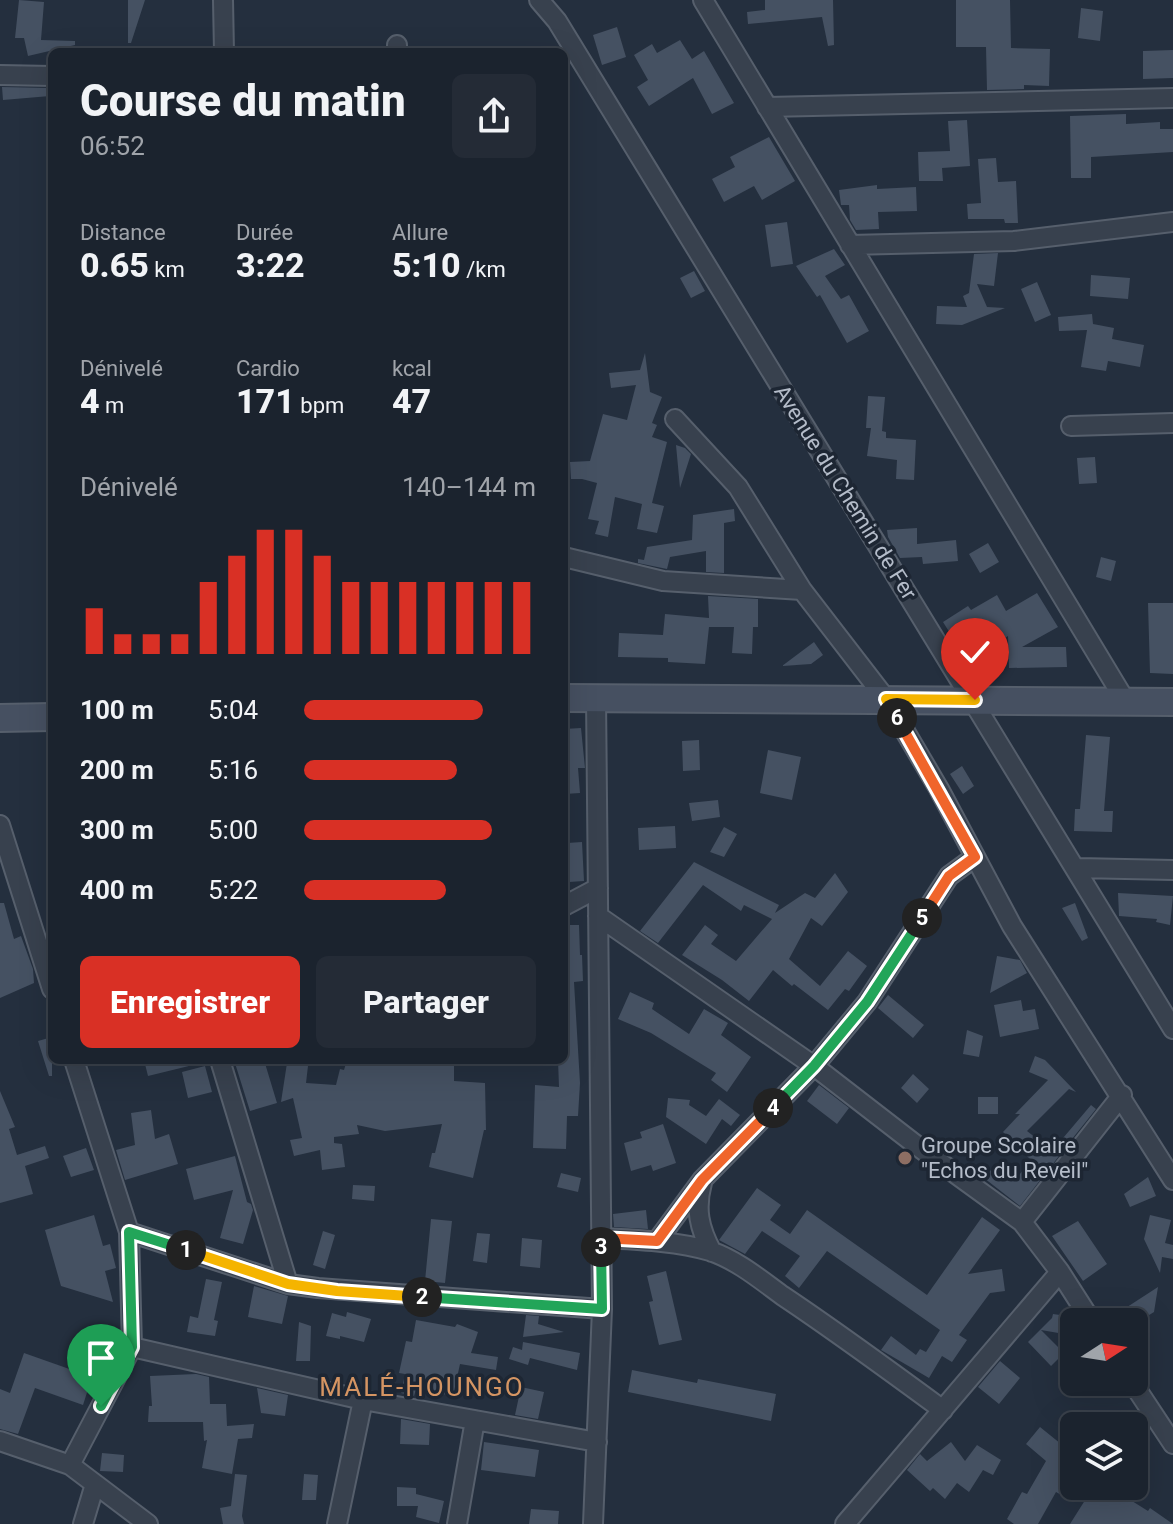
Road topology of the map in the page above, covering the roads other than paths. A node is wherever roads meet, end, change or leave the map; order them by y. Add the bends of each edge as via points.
1 (223, 0) edge
2 (539, 0) edge
3 (703, 0) edge
4 (224, 48) edge
5 (0, 75) edge
6 (48, 76) edge
7 (1173, 98) edge
8 (767, 107) junction
9 (1173, 222) edge
10 (850, 245) junction
11 (675, 419) dead end
12 (1173, 423) edge
13 (1071, 426) dead end
14 (568, 558) edge
15 (802, 590) junction
16 (596, 697) junction
17 (568, 698) edge
18 (886, 699) junction
19 (975, 700) junction
20 (1126, 702) junction
21 (1173, 702) edge
22 (48, 717) edge
23 (0, 718) edge
24 (0, 825) edge
25 (975, 857) junction
26 (6, 867) edge
27 (1078, 868) junction
28 (1173, 870) edge
29 (598, 888) junction
30 (568, 904) edge
31 (598, 916) junction
32 (48, 978) edge
33 (1173, 1029) edge
34 (75, 1064) edge
35 (221, 1064) edge
36 (814, 1066) junction
37 (1122, 1095) junction
38 (702, 1180) junction
39 (1173, 1180) edge
40 (1022, 1222) junction
41 (129, 1232) junction
42 (601, 1238) junction
43 (657, 1241) junction
44 (712, 1252) junction
45 (1060, 1272) junction
46 (288, 1284) junction
47 (1083, 1308) edge
48 (602, 1309) junction
49 (132, 1347) junction
50 (1141, 1396) edge
51 (363, 1400) junction
52 (943, 1410) junction
53 (475, 1420) junction
54 (0, 1441) edge
55 (597, 1442) junction
56 (1173, 1444) edge
57 (70, 1465) junction
58 (95, 1484) junction
59 (83, 1524) edge
60 (148, 1524) edge
61 (337, 1524) edge
62 (457, 1524) edge
63 (593, 1524) edge
64 (845, 1524) edge

1 - 4 street
2 - 19 street, Avenue du Chemin de Fer via 557,21
3 - 8 street
5 - 6 street
7 - 8 street
8 - 10 street
9 - 10 street via 1014,241
10 - 20 street
11 - 15 street via 738,487
12 - 13 street
14 - 15 street via 663,581
15 - 18 street
16 - 17 street
16 - 18 street
16 - 29 street
18 - 19 street
18 - 25 street
19 - 20 street
19 - 27 street, Avenue du Chemin de Fer
20 - 21 street
22 - 23 street
24 - 26 street
25 - 36 street via 949,876 867,1002
25 - 37 street via 1012,926
26 - 32 street
27 - 28 street
27 - 33 street, Avenue du Chemin de Fer
29 - 30 street
29 - 31 street
31 - 36 street
31 - 42 street
34 - 41 street
35 - 46 street
36 - 38 street
36 - 40 street
37 - 39 street
37 - 40 street
38 - 43 street
38 - 44 street via 698,1221
40 - 45 street
41 - 46 street
41 - 49 street
42 - 43 street
42 - 48 street
43 - 44 street
44 - 52 street via 822,1320
45 - 47 street
45 - 52 street
46 - 48 street
48 - 55 street
49 - 51 street
49 - 57 street
50 - 56 street
51 - 53 street
51 - 61 street
52 - 64 street
53 - 55 street
53 - 62 street
54 - 57 street
55 - 63 street
57 - 58 street
58 - 59 street
58 - 60 street

